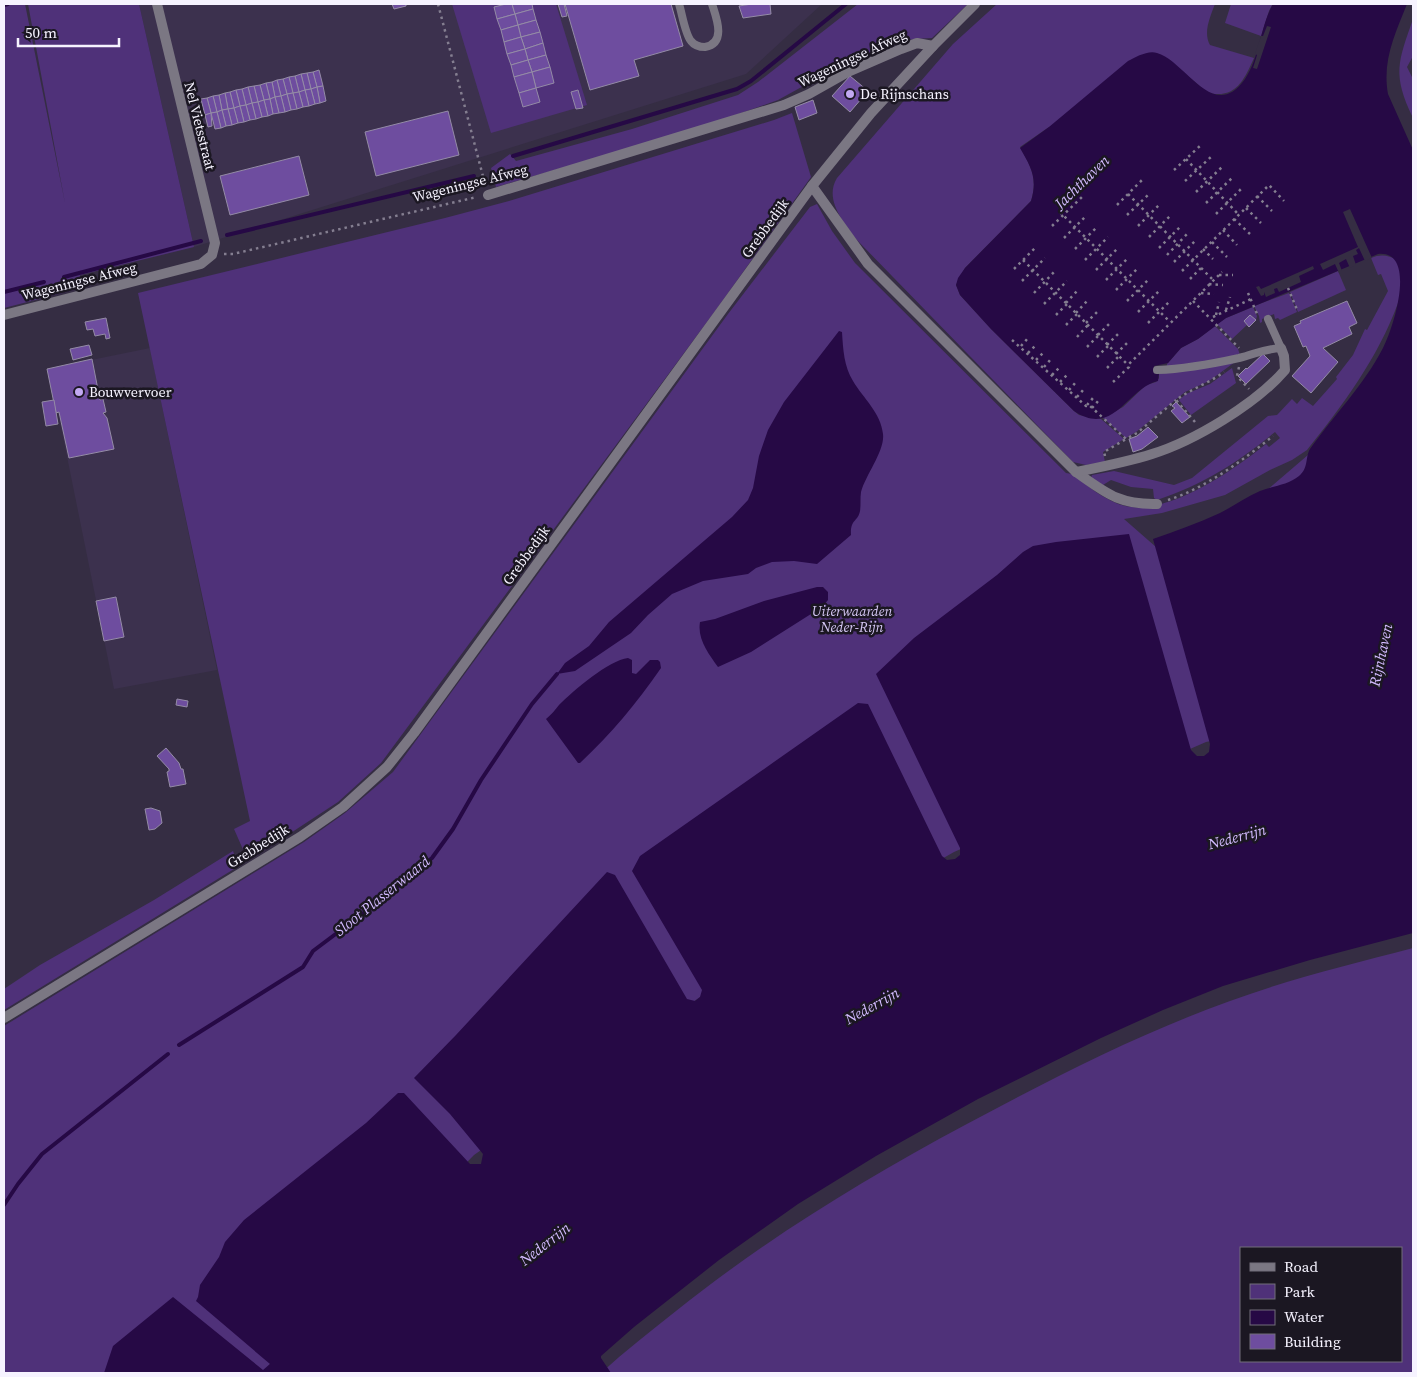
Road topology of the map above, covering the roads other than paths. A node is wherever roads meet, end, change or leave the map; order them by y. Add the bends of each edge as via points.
1 (157, 4) edge
2 (679, 4) edge
3 (712, 4) edge
4 (975, 4) edge
5 (933, 46) junction
6 (812, 186) junction
7 (488, 195) road end
8 (212, 255) joint
9 (4, 315) edge
10 (1268, 319) dead end
11 (1281, 348) junction
12 (1157, 370) dead end
13 (1076, 472) junction
14 (1156, 504) road end
15 (4, 1018) edge

1 - 8 street, Nel Vietsstraat via 215,243
2 - 3 lane via 690,40 696,46 704,47 718,36
4 - 5 street, Grebbedijk
5 - 6 street, Grebbedijk via 871,113
5 - 7 street, Wageningse Afweg via 917,43 784,104
6 - 13 street via 868,264
6 - 15 street, Grebbedijk via 387,766 343,807 300,836
8 - 9 street, Wageningse Afweg via 201,264
10 - 11 lane
11 - 12 lane via 1206,365
11 - 13 street via 1285,370 1274,383 1238,410 1201,432 1152,454
13 - 14 street via 1112,497 1133,503

